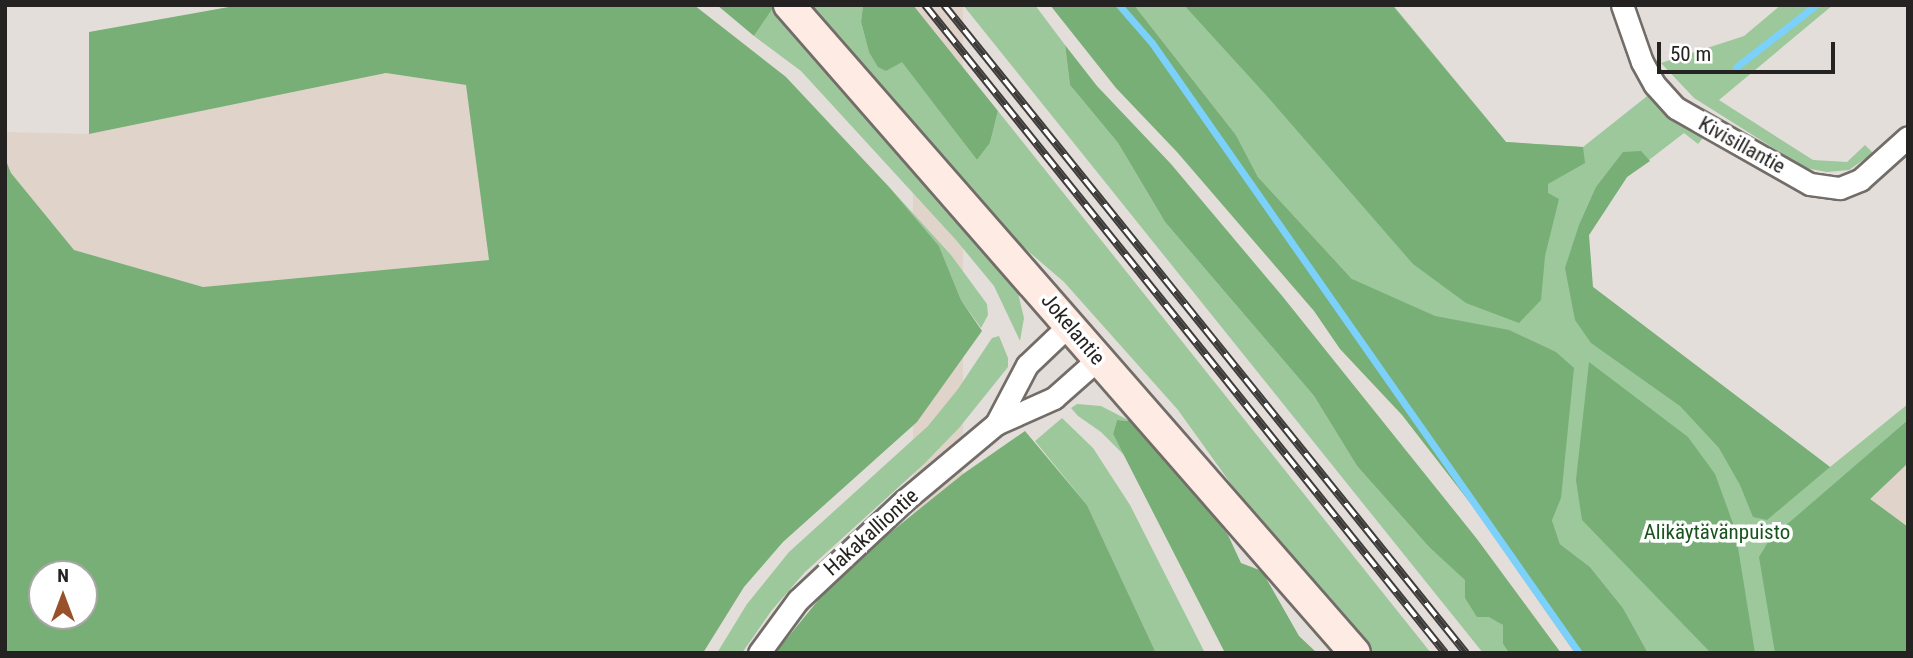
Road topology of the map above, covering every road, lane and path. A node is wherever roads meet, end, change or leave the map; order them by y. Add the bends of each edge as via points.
1 (789, 5) edge
2 (1622, 5) edge
3 (1908, 136) edge
4 (1069, 325) junction
5 (1098, 359) junction
6 (996, 424) junction
7 (759, 653) edge
8 (1355, 653) edge

1 - 4 main road, Jokelantie
2 - 3 street, Kivisillantie via 1642,62 1676,108 1810,184 1840,188 1860,180
4 - 5 main road, Jokelantie
4 - 6 street, Hakakalliontie via 1027,365
5 - 6 street, Hakakalliontie via 1054,398
5 - 8 main road, Jokelantie
6 - 7 street, Hakakalliontie via 846,552 798,600

